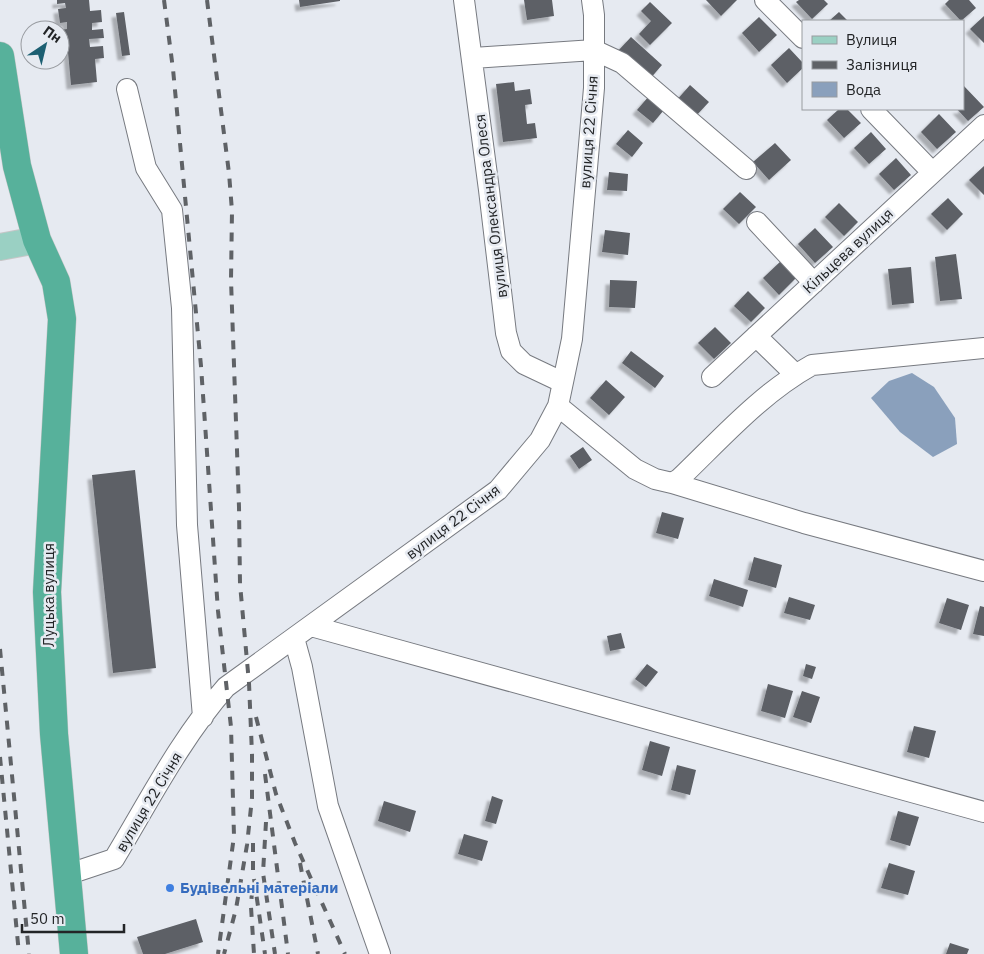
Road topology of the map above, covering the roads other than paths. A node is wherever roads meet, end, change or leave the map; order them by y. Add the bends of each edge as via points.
1 (464, 0) edge
2 (592, 0) edge
3 (766, 0) edge
4 (802, 37) edge
5 (594, 50) junction
6 (0, 56) edge
7 (473, 58) junction
8 (127, 89) dead end
9 (872, 110) edge
10 (984, 125) edge
11 (746, 169) dead end
12 (932, 172) junction
13 (757, 222) dead end
14 (37, 240) junction
15 (5, 247) edge
16 (814, 283) junction
17 (756, 336) junction
18 (984, 348) edge
19 (795, 374) junction
20 (712, 376) dead end
21 (562, 382) junction
22 (558, 406) junction
23 (672, 483) junction
24 (984, 571) edge
25 (311, 626) junction
26 (294, 638) junction
27 (203, 717) junction
28 (984, 812) edge
29 (66, 875) junction
30 (74, 954) edge
31 (380, 954) edge

1 - 7 street, вулиця Олександра Олеся
2 - 5 street, вулиця 22 Січня
3 - 4 street
5 - 7 street
5 - 11 street via 622,63
5 - 21 street, вулиця 22 Січня via 594,88 572,339
6 - 14 highway, Луцька вулиця via 17,166
7 - 21 street, вулиця Олександра Олеся via 506,333 511,351 524,364
8 - 27 street via 146,168 172,210 182,308 187,525
9 - 12 street
10 - 12 street, Кільцева вулиця
12 - 16 street, Кільцева вулиця
13 - 16 street
14 - 15 main road
14 - 29 highway, Луцька вулиця via 56,282 62,320 47,592 54,734
16 - 17 street, Кільцева вулиця
17 - 19 street
17 - 20 street, Кільцева вулиця
18 - 19 street via 812,365
19 - 23 street via 764,397
21 - 22 street, вулиця 22 Січня
22 - 23 street via 635,469
22 - 25 street, вулиця 22 Січня via 540,440 498,490
23 - 24 street via 804,523
25 - 26 street, вулиця 22 Січня
25 - 28 street
26 - 27 street, вулиця 22 Січня via 226,687
26 - 31 street via 328,806
27 - 29 street, вулиця 22 Січня via 175,756 114,859
29 - 30 highway, Луцька вулиця

